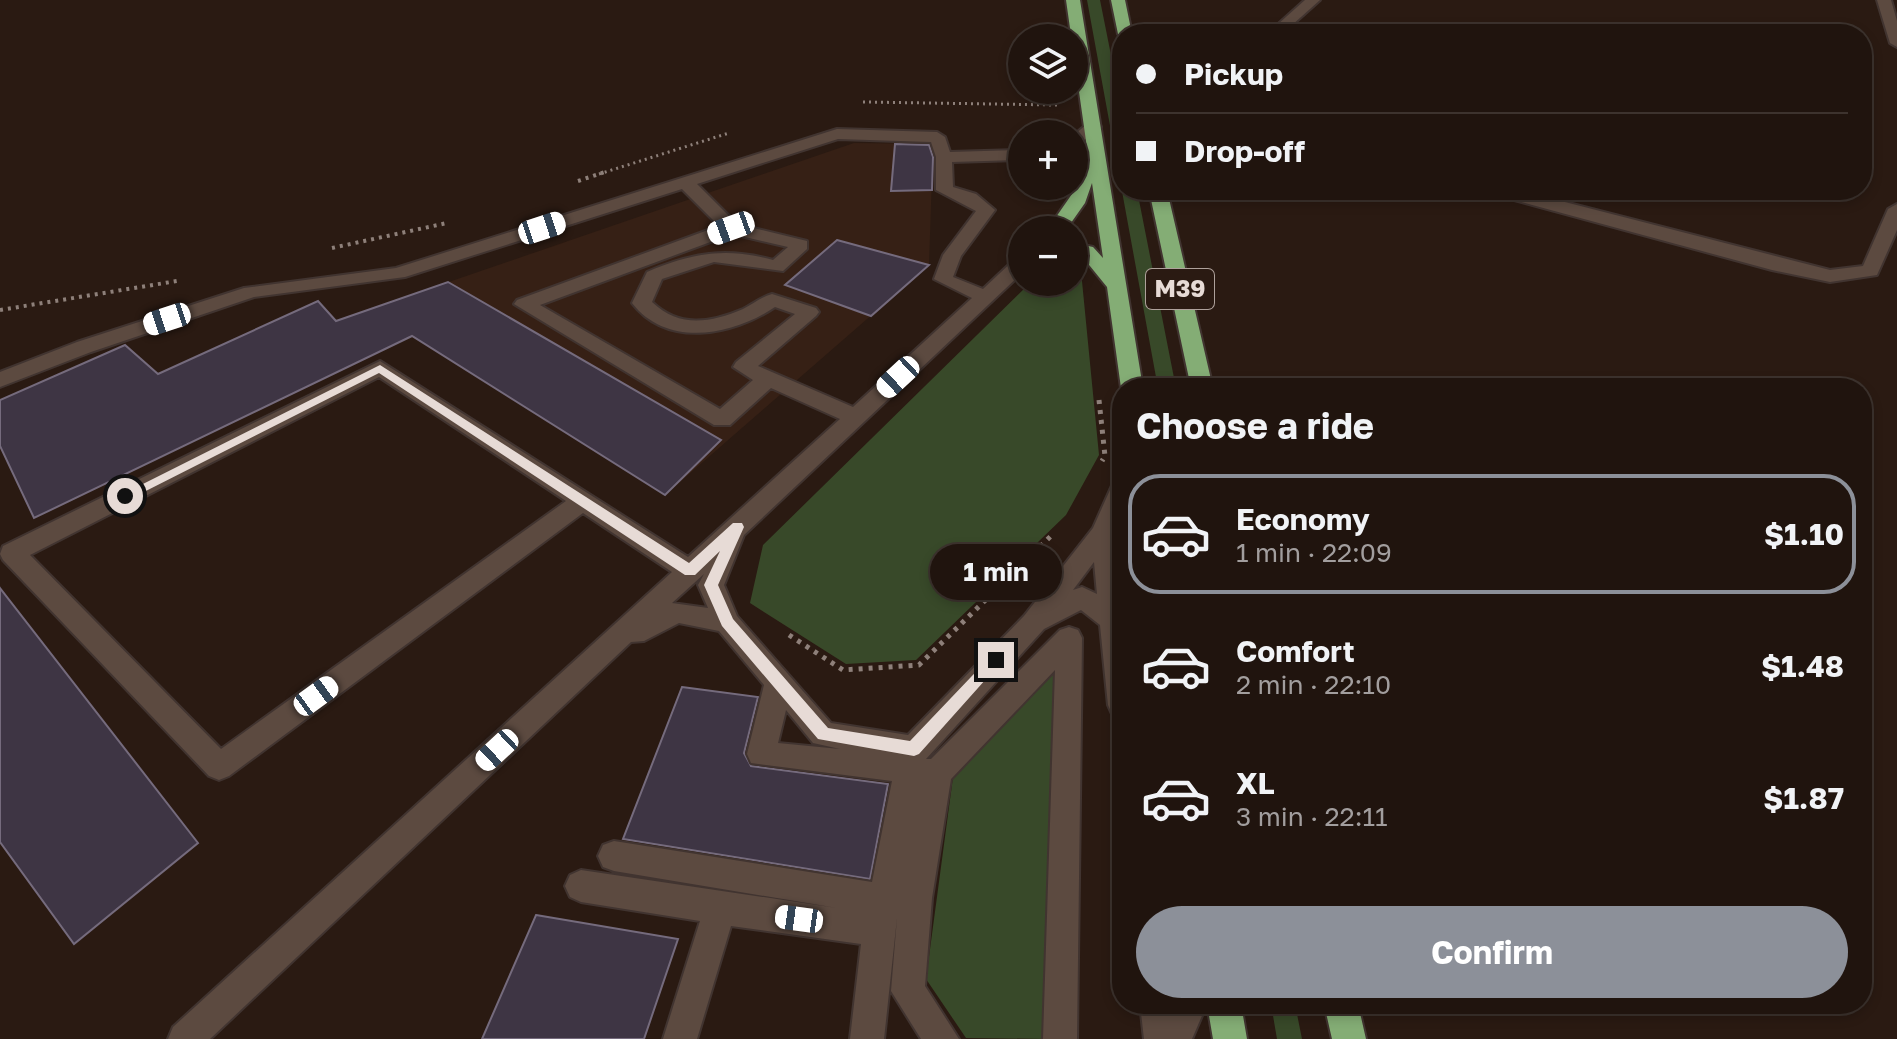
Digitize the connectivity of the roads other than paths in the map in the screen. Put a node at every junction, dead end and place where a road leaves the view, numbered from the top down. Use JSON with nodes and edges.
{"nodes":[{"id":1,"x":1073,"y":0,"type":"edge"},
{"id":2,"x":1118,"y":0,"type":"edge"},
{"id":3,"x":1313,"y":0,"type":"edge"},
{"id":4,"x":1884,"y":0,"type":"edge"},
{"id":5,"x":1123,"y":24,"type":"edge"},
{"id":6,"x":1285,"y":24,"type":"edge"},
{"id":7,"x":1897,"y":43,"type":"edge"},
{"id":8,"x":1094,"y":128,"type":"junction"},
{"id":9,"x":1088,"y":132,"type":"edge"},
{"id":10,"x":1008,"y":155,"type":"edge"},
{"id":11,"x":944,"y":157,"type":"junction"},
{"id":12,"x":685,"y":182,"type":"junction"},
{"id":13,"x":1160,"y":200,"type":"edge"},
{"id":14,"x":1535,"y":200,"type":"edge"},
{"id":15,"x":1897,"y":209,"type":"edge"},
{"id":16,"x":1070,"y":216,"type":"edge"},
{"id":17,"x":731,"y":228,"type":"junction"},
{"id":18,"x":1088,"y":252,"type":"edge"},
{"id":19,"x":1008,"y":276,"type":"edge"},
{"id":20,"x":1117,"y":287,"type":"junction"},
{"id":21,"x":985,"y":297,"type":"junction"},
{"id":22,"x":1131,"y":378,"type":"edge"},
{"id":23,"x":1200,"y":378,"type":"edge"},
{"id":24,"x":768,"y":379,"type":"junction"},
{"id":25,"x":0,"y":380,"type":"edge"},
{"id":26,"x":855,"y":417,"type":"junction"},
{"id":27,"x":583,"y":501,"type":"junction"},
{"id":28,"x":1112,"y":511,"type":"edge"},
{"id":29,"x":738,"y":527,"type":"junction"},
{"id":30,"x":1103,"y":532,"type":"junction"},
{"id":31,"x":690,"y":571,"type":"junction"},
{"id":32,"x":1112,"y":620,"type":"joint"},
{"id":33,"x":727,"y":622,"type":"junction"},
{"id":34,"x":1033,"y":624,"type":"junction"},
{"id":35,"x":608,"y":647,"type":"junction"},
{"id":36,"x":779,"y":681,"type":"junction"},
{"id":37,"x":920,"y":763,"type":"junction"},
{"id":38,"x":614,"y":856,"type":"dead end"},
{"id":39,"x":581,"y":886,"type":"dead end"},
{"id":40,"x":720,"y":908,"type":"junction"},
{"id":41,"x":893,"y":909,"type":"junction"},
{"id":42,"x":1158,"y":1014,"type":"edge"},
{"id":43,"x":1185,"y":1014,"type":"edge"},
{"id":44,"x":1226,"y":1014,"type":"edge"},
{"id":45,"x":1343,"y":1014,"type":"edge"},
{"id":46,"x":185,"y":1039,"type":"edge"},
{"id":47,"x":680,"y":1039,"type":"edge"},
{"id":48,"x":867,"y":1039,"type":"edge"},
{"id":49,"x":942,"y":1039,"type":"edge"},
{"id":50,"x":1060,"y":1039,"type":"edge"},
{"id":51,"x":1161,"y":1039,"type":"edge"},
{"id":52,"x":1174,"y":1039,"type":"edge"},
{"id":53,"x":1230,"y":1039,"type":"edge"},
{"id":54,"x":1349,"y":1039,"type":"edge"}],
"edges":[{"from":1,"to":8,"type":"highway","number":"M39"},
{"from":2,"to":5,"type":"highway"},
{"from":3,"to":6,"type":"street"},
{"from":4,"to":7,"type":"street"},
{"from":8,"to":9,"type":"street"},
{"from":8,"to":16,"type":"highway"},
{"from":8,"to":20,"type":"highway","number":"M39"},
{"from":10,"to":11,"type":"street"},
{"from":11,"to":12,"type":"street"},
{"from":11,"to":21,"type":"street"},
{"from":12,"to":17,"type":"street"},
{"from":12,"to":25,"type":"street"},
{"from":13,"to":23,"type":"highway","number":"M39"},
{"from":14,"to":15,"type":"street"},
{"from":17,"to":24,"type":"street"},
{"from":17,"to":24,"type":"street"},
{"from":18,"to":20,"type":"highway"},
{"from":19,"to":21,"type":"street"},
{"from":20,"to":22,"type":"highway","number":"M39"},
{"from":21,"to":26,"type":"street"},
{"from":24,"to":26,"type":"street"},
{"from":26,"to":29,"type":"street"},
{"from":27,"to":27,"type":"street"},
{"from":27,"to":31,"type":"street"},
{"from":28,"to":30,"type":"street"},
{"from":29,"to":31,"type":"street"},
{"from":29,"to":33,"type":"street"},
{"from":30,"to":32,"type":"street"},
{"from":30,"to":34,"type":"street"},
{"from":31,"to":35,"type":"street"},
{"from":32,"to":34,"type":"street"},
{"from":33,"to":35,"type":"street"},
{"from":33,"to":36,"type":"street"},
{"from":34,"to":37,"type":"street"},
{"from":35,"to":46,"type":"street"},
{"from":36,"to":37,"type":"street"},
{"from":36,"to":37,"type":"street"},
{"from":37,"to":41,"type":"street"},
{"from":37,"to":50,"type":"street"},
{"from":38,"to":41,"type":"street"},
{"from":39,"to":40,"type":"street"},
{"from":40,"to":41,"type":"street"},
{"from":40,"to":47,"type":"street"},
{"from":41,"to":48,"type":"street"},
{"from":41,"to":49,"type":"street"},
{"from":42,"to":51,"type":"street"},
{"from":43,"to":52,"type":"street"},
{"from":44,"to":53,"type":"highway"},
{"from":45,"to":54,"type":"highway"}]}
